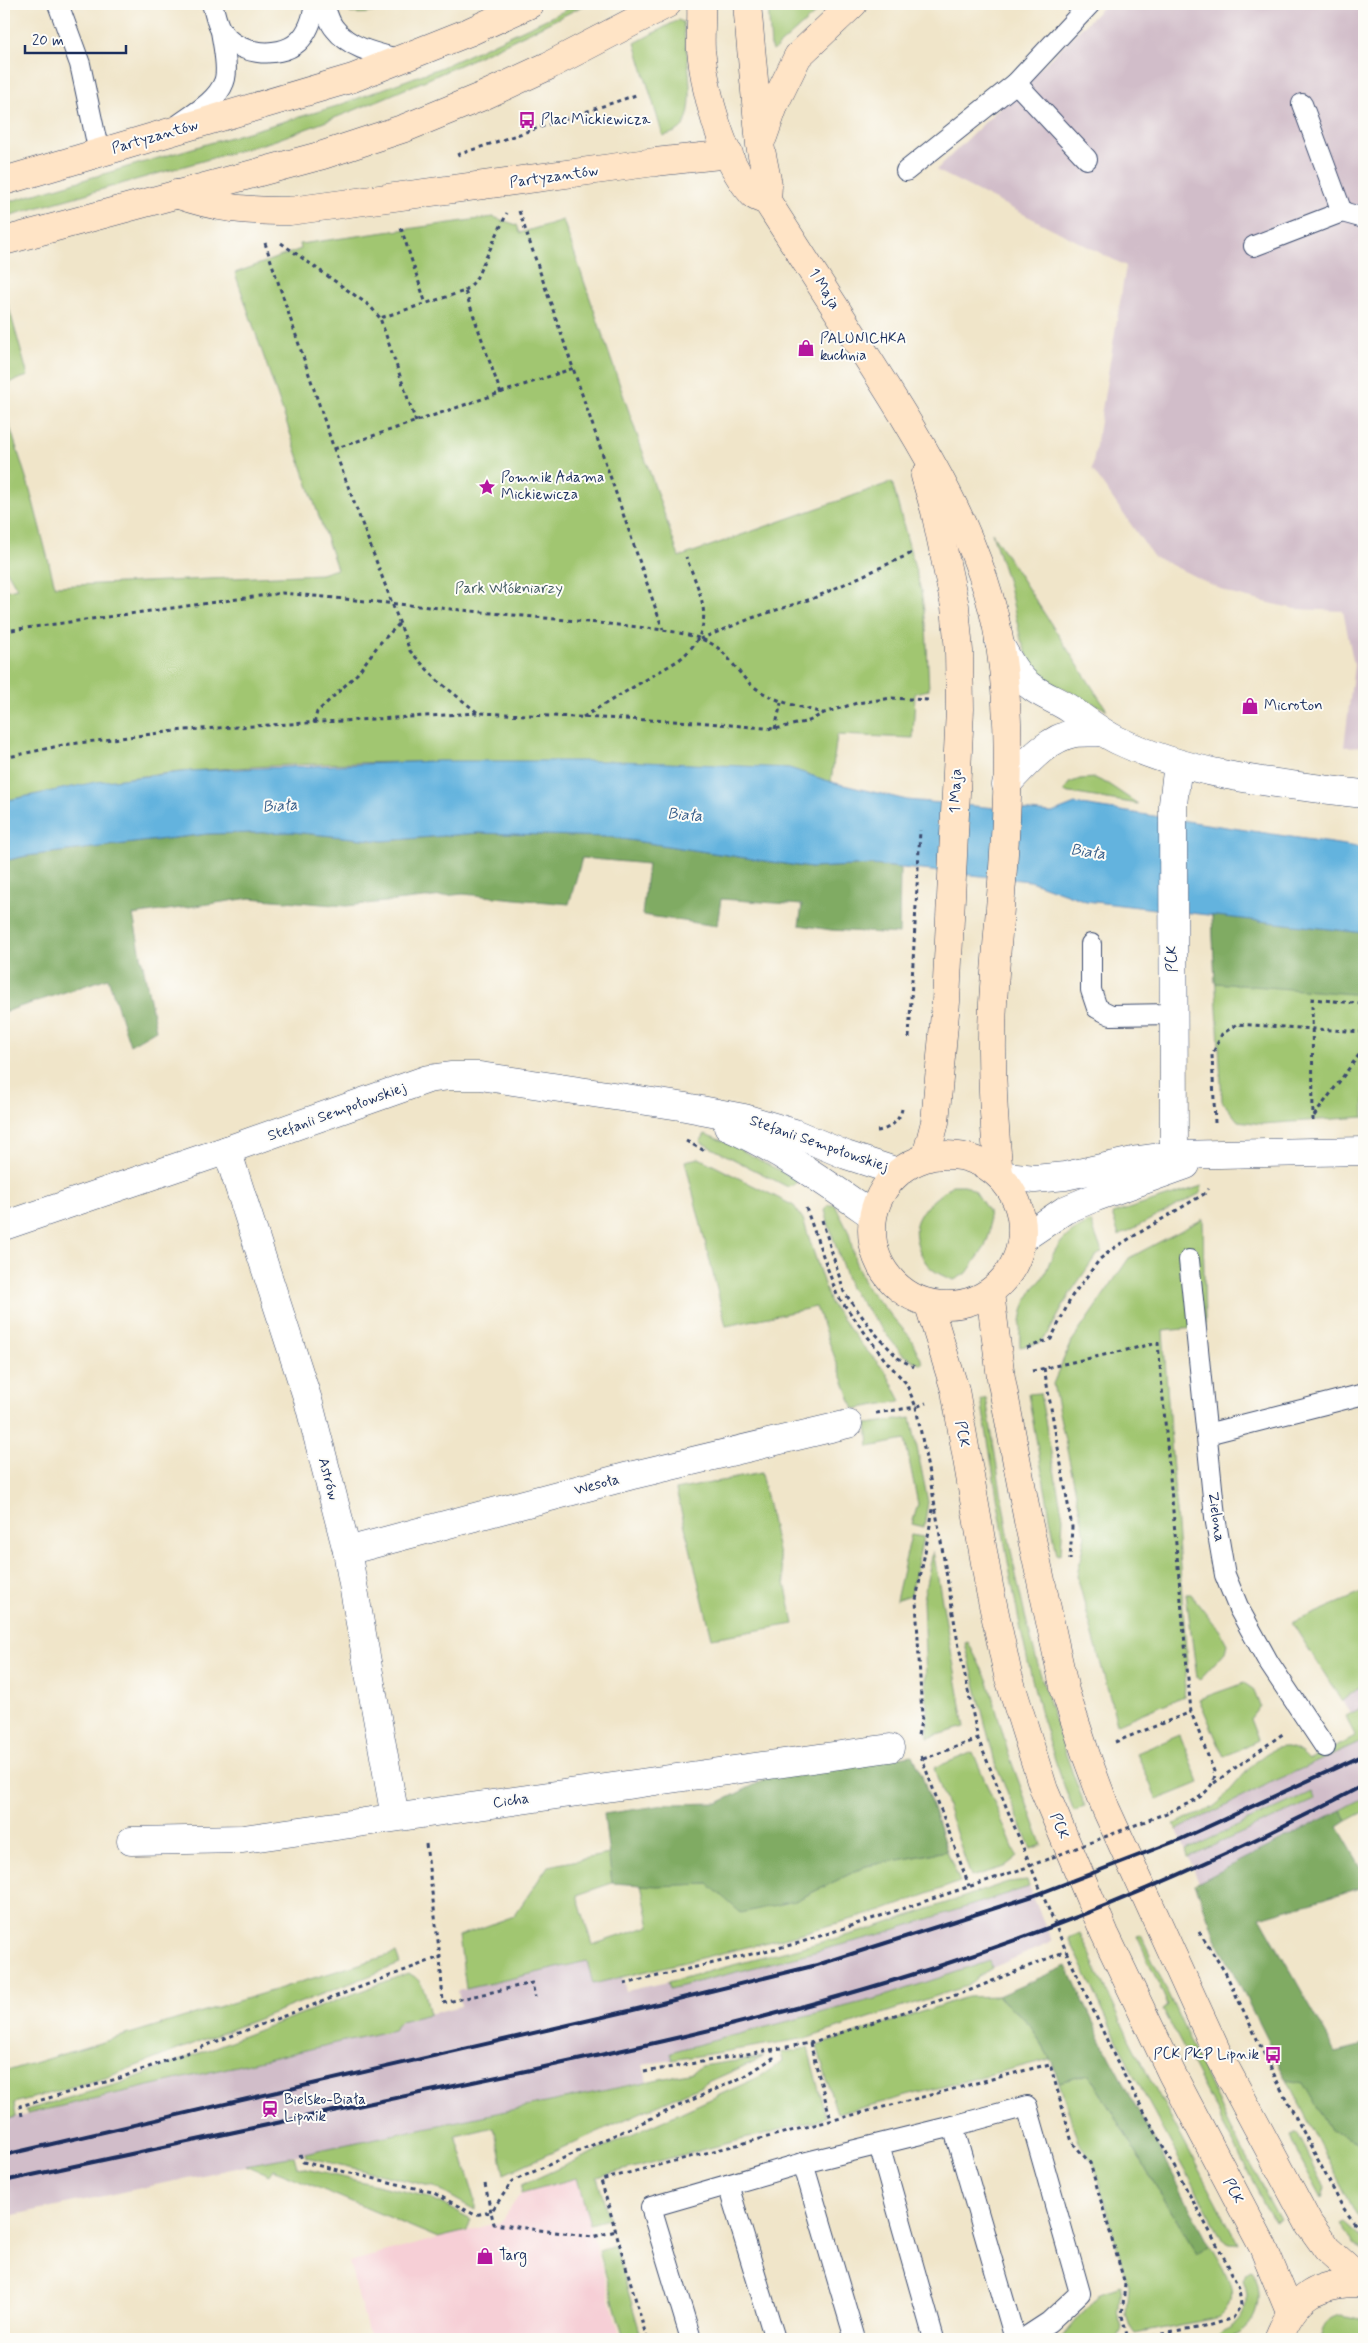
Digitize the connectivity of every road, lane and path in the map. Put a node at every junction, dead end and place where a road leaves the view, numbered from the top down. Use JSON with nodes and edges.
{"nodes":[{"id":1,"x":58,"y":4,"type":"edge"},
{"id":2,"x":212,"y":4,"type":"edge"},
{"id":3,"x":315,"y":4,"type":"edge"},
{"id":4,"x":323,"y":4,"type":"edge"},
{"id":5,"x":530,"y":4,"type":"edge"},
{"id":6,"x":667,"y":4,"type":"edge"},
{"id":7,"x":701,"y":4,"type":"edge"},
{"id":8,"x":747,"y":4,"type":"edge"},
{"id":9,"x":853,"y":4,"type":"edge"},
{"id":10,"x":1090,"y":4,"type":"edge"},
{"id":11,"x":221,"y":31,"type":"junction"},
{"id":12,"x":402,"y":60,"type":"junction"},
{"id":13,"x":1016,"y":83,"type":"junction"},
{"id":14,"x":636,"y":94,"type":"dead end"},
{"id":15,"x":1302,"y":104,"type":"dead end"},
{"id":16,"x":165,"y":134,"type":"junction"},
{"id":17,"x":760,"y":145,"type":"junction"},
{"id":18,"x":99,"y":153,"type":"junction"},
{"id":19,"x":729,"y":154,"type":"junction"},
{"id":20,"x":450,"y":157,"type":"dead end"},
{"id":21,"x":1087,"y":159,"type":"dead end"},
{"id":22,"x":906,"y":171,"type":"dead end"},
{"id":23,"x":4,"y":181,"type":"edge"},
{"id":24,"x":176,"y":194,"type":"junction"},
{"id":25,"x":767,"y":201,"type":"junction"},
{"id":26,"x":517,"y":203,"type":"dead end"},
{"id":27,"x":508,"y":212,"type":"dead end"},
{"id":28,"x":1342,"y":212,"type":"junction"},
{"id":29,"x":1364,"y":218,"type":"edge"},
{"id":30,"x":398,"y":220,"type":"dead end"},
{"id":31,"x":275,"y":239,"type":"dead end"},
{"id":32,"x":4,"y":240,"type":"edge"},
{"id":33,"x":265,"y":242,"type":"dead end"},
{"id":34,"x":1254,"y":246,"type":"dead end"},
{"id":35,"x":465,"y":291,"type":"junction"},
{"id":36,"x":426,"y":304,"type":"junction"},
{"id":37,"x":380,"y":318,"type":"junction"},
{"id":38,"x":574,"y":368,"type":"junction"},
{"id":39,"x":500,"y":394,"type":"junction"},
{"id":40,"x":416,"y":422,"type":"junction"},
{"id":41,"x":911,"y":428,"type":"junction"},
{"id":42,"x":334,"y":449,"type":"junction"},
{"id":43,"x":917,"y":552,"type":"dead end"},
{"id":44,"x":686,"y":557,"type":"dead end"},
{"id":45,"x":390,"y":604,"type":"junction"},
{"id":46,"x":399,"y":624,"type":"junction"},
{"id":47,"x":4,"y":630,"type":"edge"},
{"id":48,"x":663,"y":630,"type":"junction"},
{"id":49,"x":699,"y":639,"type":"junction"},
{"id":50,"x":999,"y":643,"type":"junction"},
{"id":51,"x":934,"y":700,"type":"dead end"},
{"id":52,"x":781,"y":703,"type":"junction"},
{"id":53,"x":824,"y":713,"type":"junction"},
{"id":54,"x":479,"y":714,"type":"junction"},
{"id":55,"x":581,"y":718,"type":"junction"},
{"id":56,"x":314,"y":722,"type":"junction"},
{"id":57,"x":775,"y":729,"type":"junction"},
{"id":58,"x":1102,"y":732,"type":"junction"},
{"id":59,"x":4,"y":758,"type":"edge"},
{"id":60,"x":1178,"y":764,"type":"junction"},
{"id":61,"x":1006,"y":785,"type":"junction"},
{"id":62,"x":1364,"y":794,"type":"edge"},
{"id":63,"x":921,"y":821,"type":"dead end"},
{"id":64,"x":1091,"y":944,"type":"dead end"},
{"id":65,"x":1364,"y":1004,"type":"edge"},
{"id":66,"x":1174,"y":1014,"type":"junction"},
{"id":67,"x":1313,"y":1028,"type":"junction"},
{"id":68,"x":1364,"y":1032,"type":"edge"},
{"id":69,"x":908,"y":1046,"type":"dead end"},
{"id":70,"x":1364,"y":1048,"type":"edge"},
{"id":71,"x":1212,"y":1055,"type":"dead end"},
{"id":72,"x":903,"y":1104,"type":"dead end"},
{"id":73,"x":680,"y":1106,"type":"junction"},
{"id":74,"x":1313,"y":1117,"type":"junction"},
{"id":75,"x":1313,"y":1129,"type":"dead end"},
{"id":76,"x":873,"y":1132,"type":"dead end"},
{"id":77,"x":681,"y":1138,"type":"dead end"},
{"id":78,"x":227,"y":1150,"type":"junction"},
{"id":79,"x":1364,"y":1152,"type":"edge"},
{"id":80,"x":713,"y":1154,"type":"dead end"},
{"id":81,"x":1215,"y":1154,"type":"junction"},
{"id":82,"x":1174,"y":1155,"type":"junction"},
{"id":83,"x":926,"y":1157,"type":"junction"},
{"id":84,"x":898,"y":1172,"type":"junction"},
{"id":85,"x":999,"y":1175,"type":"junction"},
{"id":86,"x":804,"y":1200,"type":"dead end"},
{"id":87,"x":872,"y":1215,"type":"junction"},
{"id":88,"x":4,"y":1226,"type":"edge"},
{"id":89,"x":1022,"y":1239,"type":"junction"},
{"id":90,"x":1189,"y":1260,"type":"dead end"},
{"id":91,"x":990,"y":1293,"type":"junction"},
{"id":92,"x":929,"y":1305,"type":"junction"},
{"id":93,"x":1044,"y":1368,"type":"junction"},
{"id":94,"x":1001,"y":1378,"type":"junction"},
{"id":95,"x":955,"y":1390,"type":"junction"},
{"id":96,"x":1364,"y":1394,"type":"edge"},
{"id":97,"x":916,"y":1407,"type":"junction"},
{"id":98,"x":848,"y":1424,"type":"joint"},
{"id":99,"x":1206,"y":1434,"type":"junction"},
{"id":100,"x":934,"y":1500,"type":"junction"},
{"id":101,"x":347,"y":1551,"type":"junction"},
{"id":102,"x":1070,"y":1566,"type":"dead end"},
{"id":103,"x":1191,"y":1712,"type":"junction"},
{"id":104,"x":1305,"y":1718,"type":"junction"},
{"id":105,"x":978,"y":1739,"type":"junction"},
{"id":106,"x":917,"y":1743,"type":"dead end"},
{"id":107,"x":1112,"y":1744,"type":"dead end"},
{"id":108,"x":1325,"y":1747,"type":"dead end"},
{"id":109,"x":890,"y":1748,"type":"dead end"},
{"id":110,"x":920,"y":1751,"type":"dead end"},
{"id":111,"x":923,"y":1759,"type":"junction"},
{"id":112,"x":1214,"y":1783,"type":"junction"},
{"id":113,"x":422,"y":1813,"type":"junction"},
{"id":114,"x":1143,"y":1814,"type":"dead end"},
{"id":115,"x":395,"y":1817,"type":"junction"},
{"id":116,"x":1148,"y":1823,"type":"dead end"},
{"id":117,"x":131,"y":1842,"type":"dead end"},
{"id":118,"x":969,"y":1886,"type":"junction"},
{"id":119,"x":1198,"y":1930,"type":"dead end"},
{"id":120,"x":1066,"y":1951,"type":"junction"},
{"id":121,"x":440,"y":1957,"type":"junction"},
{"id":122,"x":624,"y":1984,"type":"dead end"},
{"id":123,"x":535,"y":1997,"type":"dead end"},
{"id":124,"x":810,"y":2043,"type":"junction"},
{"id":125,"x":772,"y":2050,"type":"junction"},
{"id":126,"x":644,"y":2072,"type":"dead end"},
{"id":127,"x":22,"y":2116,"type":"dead end"},
{"id":128,"x":831,"y":2120,"type":"dead end"},
{"id":129,"x":953,"y":2126,"type":"junction"},
{"id":130,"x":879,"y":2145,"type":"junction"},
{"id":131,"x":300,"y":2154,"type":"dead end"},
{"id":132,"x":804,"y":2163,"type":"junction"},
{"id":133,"x":485,"y":2184,"type":"dead end"},
{"id":134,"x":728,"y":2185,"type":"junction"},
{"id":135,"x":491,"y":2212,"type":"junction"},
{"id":136,"x":616,"y":2231,"type":"dead end"},
{"id":137,"x":1364,"y":2232,"type":"edge"},
{"id":138,"x":1364,"y":2282,"type":"edge"},
{"id":139,"x":1290,"y":2312,"type":"junction"},
{"id":140,"x":691,"y":2339,"type":"edge"},
{"id":141,"x":775,"y":2339,"type":"edge"},
{"id":142,"x":855,"y":2339,"type":"edge"},
{"id":143,"x":934,"y":2339,"type":"edge"},
{"id":144,"x":1016,"y":2339,"type":"edge"},
{"id":145,"x":1023,"y":2339,"type":"edge"},
{"id":146,"x":1133,"y":2339,"type":"edge"},
{"id":147,"x":1277,"y":2339,"type":"edge"}],
"edges":[{"from":1,"to":18,"type":"lane"},
{"from":2,"to":11,"type":"lane"},
{"from":3,"to":11,"type":"lane"},
{"from":4,"to":12,"type":"lane"},
{"from":5,"to":12,"type":"street","name":"Partyzantów"},
{"from":6,"to":24,"type":"street"},
{"from":7,"to":19,"type":"street","name":"1 Maja"},
{"from":8,"to":17,"type":"street"},
{"from":9,"to":17,"type":"street"},
{"from":10,"to":13,"type":"lane"},
{"from":11,"to":16,"type":"lane"},
{"from":12,"to":16,"type":"street","name":"Partyzantów"},
{"from":13,"to":21,"type":"lane"},
{"from":13,"to":22,"type":"lane"},
{"from":14,"to":20,"type":"path"},
{"from":15,"to":28,"type":"lane"},
{"from":16,"to":18,"type":"street","name":"Partyzantów"},
{"from":17,"to":19,"type":"street","name":"Partyzantów"},
{"from":17,"to":25,"type":"street"},
{"from":18,"to":23,"type":"street","name":"Partyzantów"},
{"from":19,"to":24,"type":"street","name":"Partyzantów"},
{"from":19,"to":25,"type":"street","name":"1 Maja"},
{"from":24,"to":32,"type":"street"},
{"from":25,"to":41,"type":"street","name":"1 Maja"},
{"from":26,"to":38,"type":"path"},
{"from":27,"to":35,"type":"path"},
{"from":28,"to":29,"type":"lane"},
{"from":28,"to":34,"type":"lane"},
{"from":30,"to":36,"type":"path"},
{"from":31,"to":37,"type":"path"},
{"from":33,"to":42,"type":"path"},
{"from":35,"to":36,"type":"path"},
{"from":35,"to":39,"type":"path"},
{"from":36,"to":37,"type":"path"},
{"from":37,"to":40,"type":"path"},
{"from":38,"to":39,"type":"path"},
{"from":38,"to":48,"type":"path"},
{"from":39,"to":40,"type":"path"},
{"from":40,"to":42,"type":"path"},
{"from":41,"to":50,"type":"street","name":"1 Maja"},
{"from":41,"to":83,"type":"street","name":"1 Maja"},
{"from":42,"to":45,"type":"path"},
{"from":43,"to":49,"type":"path"},
{"from":44,"to":49,"type":"path"},
{"from":45,"to":46,"type":"path"},
{"from":45,"to":47,"type":"path"},
{"from":45,"to":48,"type":"path"},
{"from":46,"to":54,"type":"path"},
{"from":46,"to":56,"type":"path"},
{"from":48,"to":49,"type":"path"},
{"from":49,"to":52,"type":"path"},
{"from":49,"to":55,"type":"path"},
{"from":50,"to":58,"type":"street","name":"1 Maja"},
{"from":50,"to":61,"type":"street","name":"1 Maja"},
{"from":51,"to":53,"type":"path"},
{"from":52,"to":53,"type":"path"},
{"from":52,"to":57,"type":"path"},
{"from":53,"to":57,"type":"path"},
{"from":54,"to":55,"type":"path"},
{"from":54,"to":56,"type":"path"},
{"from":55,"to":57,"type":"path"},
{"from":56,"to":59,"type":"path"},
{"from":58,"to":60,"type":"street","name":"1 Maja"},
{"from":58,"to":61,"type":"street","name":"1 Maja"},
{"from":60,"to":62,"type":"street","name":"1 Maja"},
{"from":60,"to":66,"type":"street","name":"PCK"},
{"from":61,"to":85,"type":"street","name":"1 Maja"},
{"from":63,"to":69,"type":"path"},
{"from":64,"to":66,"type":"lane"},
{"from":65,"to":67,"type":"path"},
{"from":66,"to":82,"type":"street","name":"PCK"},
{"from":67,"to":68,"type":"path"},
{"from":67,"to":71,"type":"path"},
{"from":67,"to":74,"type":"path"},
{"from":70,"to":74,"type":"path"},
{"from":72,"to":76,"type":"path"},
{"from":73,"to":78,"type":"street","name":"Stefanii Sempołowskiej"},
{"from":73,"to":84,"type":"street","name":"Stefanii Sempołowskiej"},
{"from":73,"to":87,"type":"street","name":"Stefanii Sempołowskiej"},
{"from":74,"to":75,"type":"path"},
{"from":77,"to":80,"type":"path"},
{"from":78,"to":88,"type":"street","name":"Stefanii Sempołowskiej"},
{"from":78,"to":101,"type":"street","name":"Astrów"},
{"from":79,"to":81,"type":"street"},
{"from":81,"to":82,"type":"street"},
{"from":81,"to":89,"type":"street"},
{"from":82,"to":85,"type":"street"},
{"from":83,"to":84,"type":"street"},
{"from":83,"to":85,"type":"street"},
{"from":84,"to":87,"type":"street"},
{"from":85,"to":89,"type":"street"},
{"from":86,"to":97,"type":"path"},
{"from":87,"to":92,"type":"street"},
{"from":89,"to":91,"type":"street"},
{"from":90,"to":99,"type":"lane","name":"Zielona"},
{"from":91,"to":92,"type":"street"},
{"from":91,"to":94,"type":"street"},
{"from":92,"to":95,"type":"street","name":"PCK"},
{"from":93,"to":94,"type":"path"},
{"from":93,"to":102,"type":"path"},
{"from":93,"to":103,"type":"path"},
{"from":94,"to":138,"type":"street"},
{"from":95,"to":97,"type":"path"},
{"from":95,"to":139,"type":"street","name":"PCK"},
{"from":96,"to":99,"type":"lane"},
{"from":97,"to":98,"type":"path"},
{"from":97,"to":100,"type":"path"},
{"from":98,"to":101,"type":"street","name":"Wesoła"},
{"from":99,"to":104,"type":"lane","name":"Zielona"},
{"from":100,"to":105,"type":"path"},
{"from":100,"to":106,"type":"path"},
{"from":101,"to":115,"type":"street","name":"Astrów"},
{"from":103,"to":107,"type":"path"},
{"from":103,"to":112,"type":"path"},
{"from":104,"to":108,"type":"lane","name":"Zielona"},
{"from":104,"to":112,"type":"path"},
{"from":105,"to":111,"type":"path"},
{"from":105,"to":120,"type":"path"},
{"from":109,"to":113,"type":"street","name":"Cicha"},
{"from":110,"to":111,"type":"path"},
{"from":111,"to":118,"type":"path"},
{"from":112,"to":118,"type":"path","bridge":true},
{"from":113,"to":115,"type":"street","name":"Cicha"},
{"from":113,"to":121,"type":"path"},
{"from":114,"to":116,"type":"path"},
{"from":115,"to":117,"type":"street","name":"Cicha"},
{"from":118,"to":122,"type":"path"},
{"from":119,"to":137,"type":"path"},
{"from":120,"to":124,"type":"path"},
{"from":120,"to":146,"type":"path"},
{"from":121,"to":123,"type":"path"},
{"from":121,"to":127,"type":"path"},
{"from":124,"to":125,"type":"path"},
{"from":124,"to":128,"type":"path"},
{"from":125,"to":126,"type":"path"},
{"from":125,"to":135,"type":"path"},
{"from":129,"to":130,"type":"lane"},
{"from":129,"to":144,"type":"lane"},
{"from":129,"to":145,"type":"lane"},
{"from":130,"to":132,"type":"lane"},
{"from":130,"to":143,"type":"lane"},
{"from":131,"to":135,"type":"path"},
{"from":132,"to":134,"type":"lane"},
{"from":132,"to":142,"type":"lane"},
{"from":133,"to":135,"type":"path"},
{"from":134,"to":140,"type":"lane"},
{"from":134,"to":141,"type":"lane"},
{"from":135,"to":136,"type":"path"},
{"from":138,"to":139,"type":"street"},
{"from":139,"to":147,"type":"street"}]}
